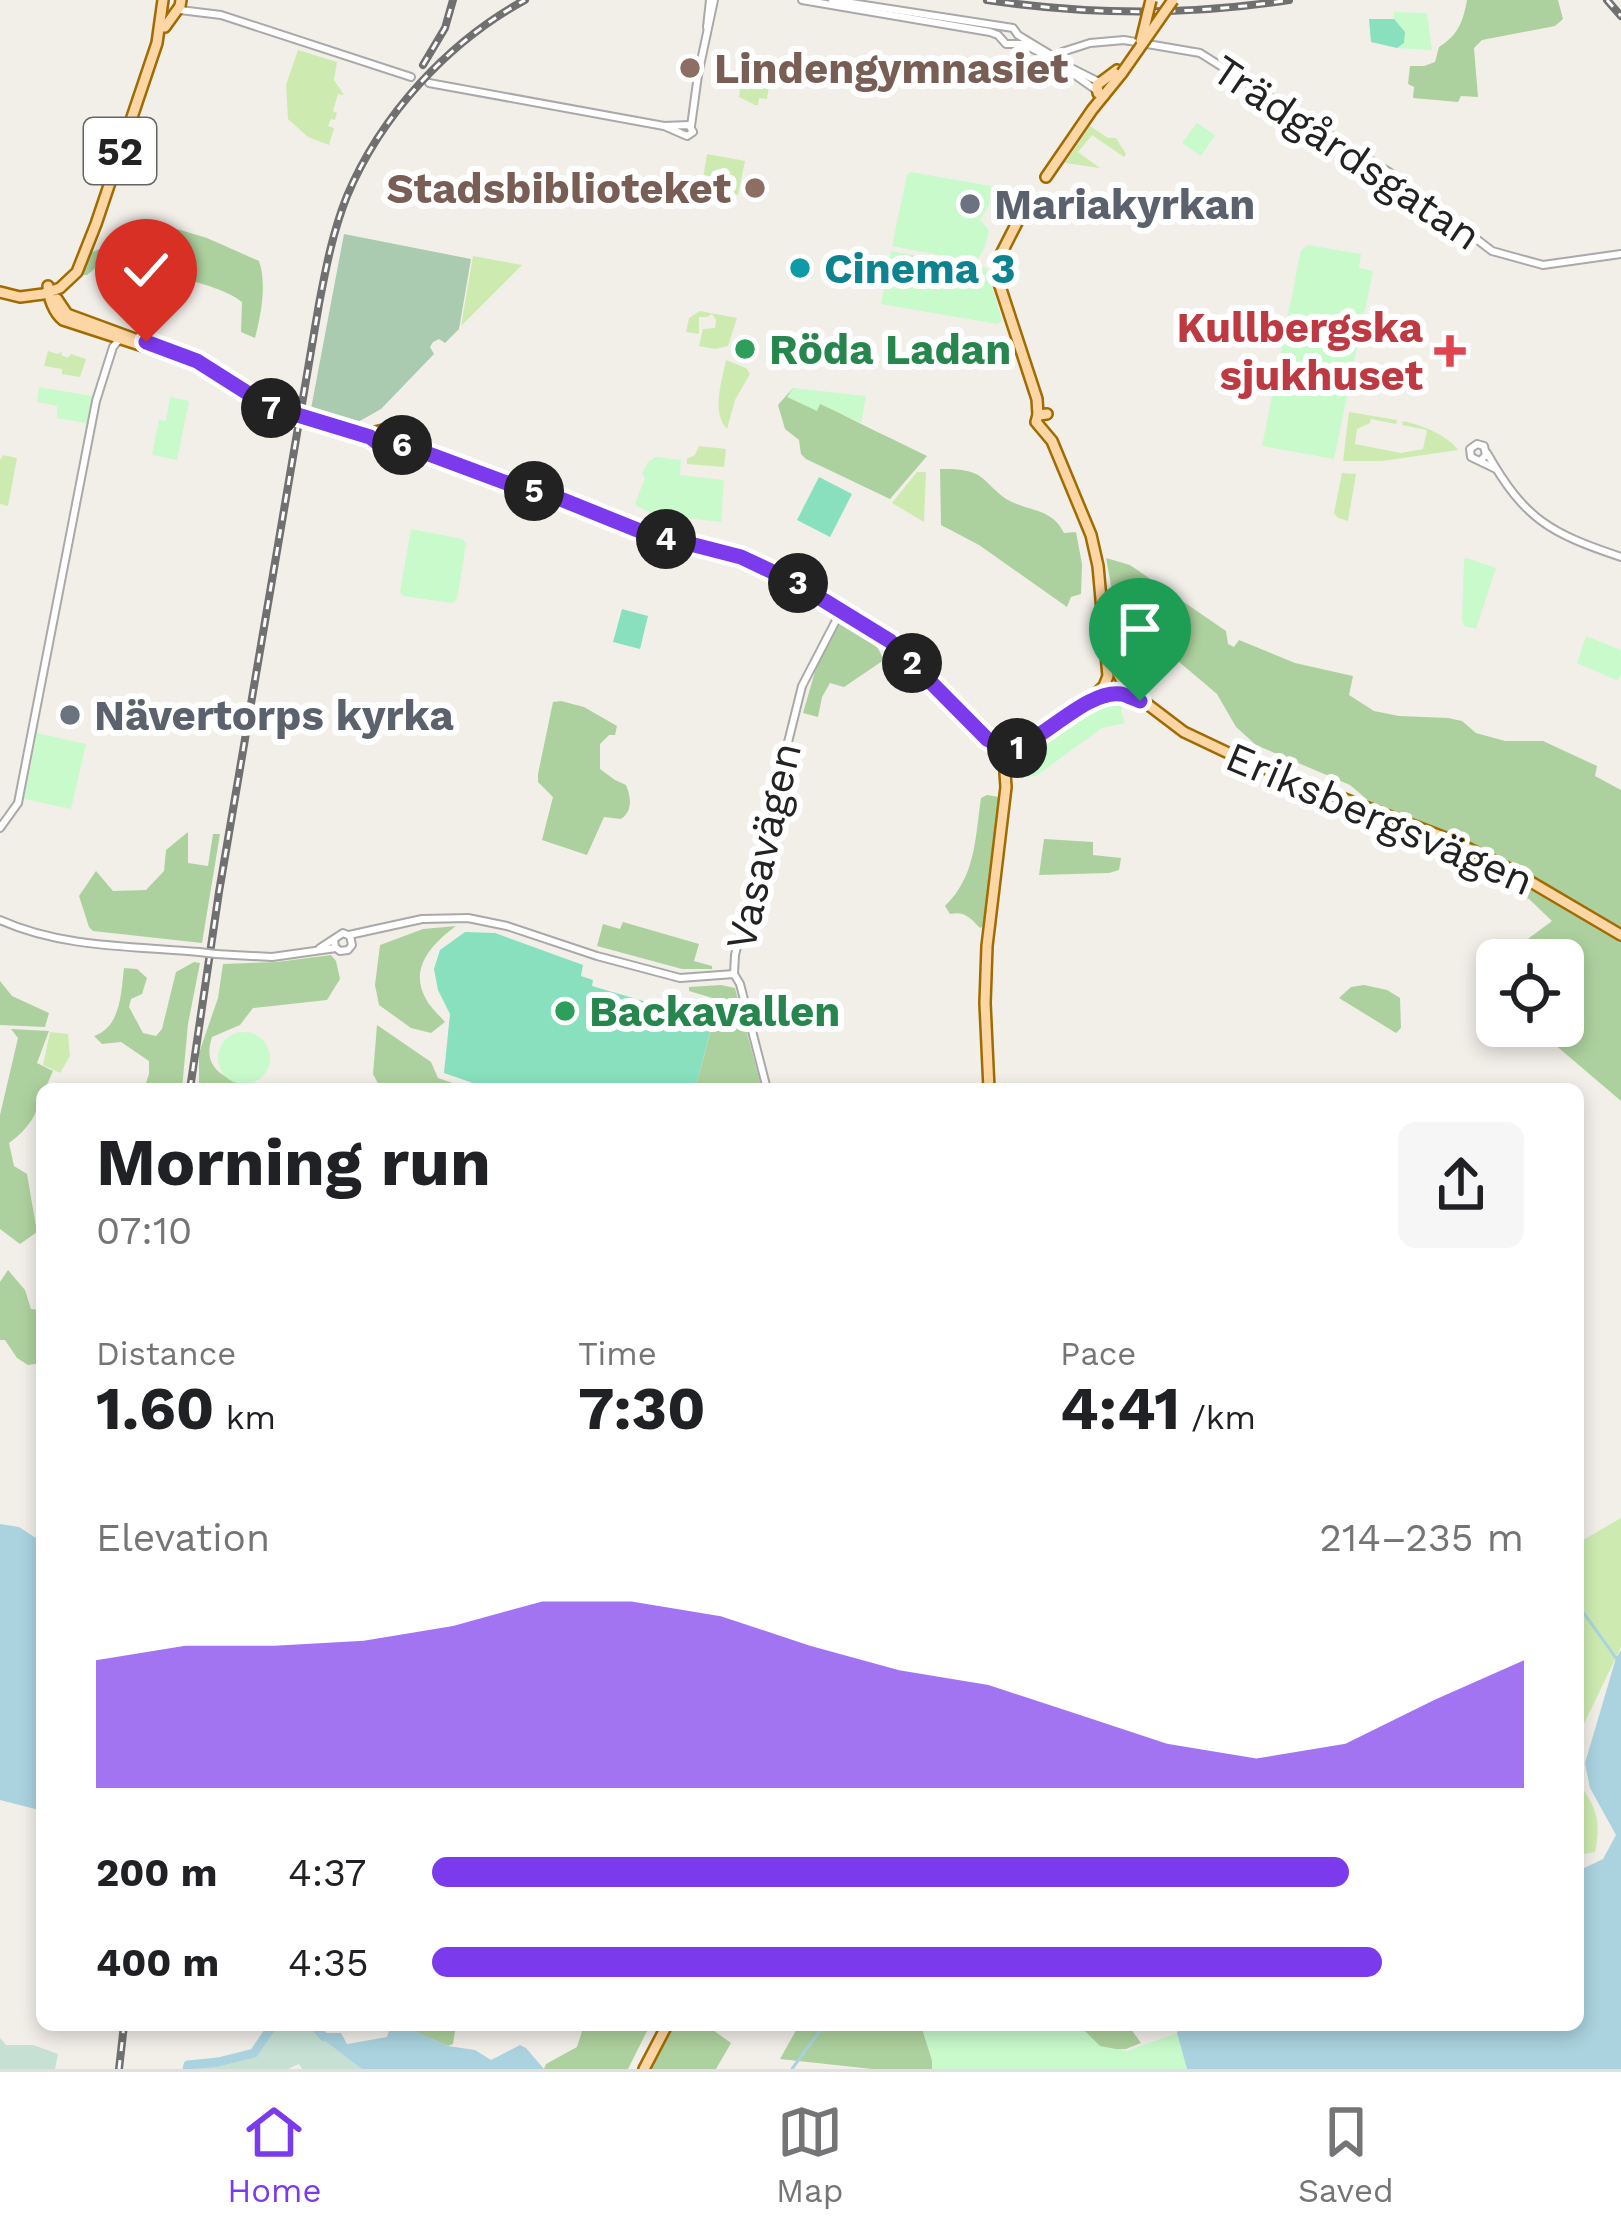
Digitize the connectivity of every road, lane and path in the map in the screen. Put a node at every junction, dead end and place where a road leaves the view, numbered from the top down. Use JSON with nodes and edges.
{"nodes":[{"id":1,"x":712,"y":0,"type":"edge"},
{"id":2,"x":802,"y":0,"type":"edge"},
{"id":3,"x":832,"y":0,"type":"edge"},
{"id":4,"x":1151,"y":0,"type":"edge"},
{"id":5,"x":1173,"y":0,"type":"edge"},
{"id":6,"x":162,"y":1,"type":"edge"},
{"id":7,"x":179,"y":5,"type":"edge"},
{"id":8,"x":856,"y":7,"type":"junction"},
{"id":9,"x":943,"y":21,"type":"junction"},
{"id":10,"x":1007,"y":28,"type":"junction"},
{"id":11,"x":1002,"y":38,"type":"junction"},
{"id":12,"x":1017,"y":39,"type":"junction"},
{"id":13,"x":157,"y":43,"type":"junction"},
{"id":14,"x":1060,"y":62,"type":"junction"},
{"id":15,"x":1120,"y":72,"type":"junction"},
{"id":16,"x":410,"y":77,"type":"dead end"},
{"id":17,"x":429,"y":82,"type":"dead end"},
{"id":18,"x":1102,"y":89,"type":"junction"},
{"id":19,"x":1046,"y":177,"type":"dead end"},
{"id":20,"x":1026,"y":205,"type":"dead end"},
{"id":21,"x":1621,"y":254,"type":"edge"},
{"id":22,"x":1000,"y":256,"type":"dead end"},
{"id":23,"x":998,"y":280,"type":"dead end"},
{"id":24,"x":50,"y":290,"type":"junction"},
{"id":25,"x":0,"y":292,"type":"edge"},
{"id":26,"x":118,"y":340,"type":"junction"},
{"id":27,"x":1487,"y":453,"type":"junction"},
{"id":28,"x":1480,"y":460,"type":"junction"},
{"id":29,"x":1499,"y":470,"type":"junction"},
{"id":30,"x":1621,"y":557,"type":"edge"},
{"id":31,"x":842,"y":609,"type":"junction"},
{"id":32,"x":1113,"y":685,"type":"junction"},
{"id":33,"x":1011,"y":758,"type":"junction"},
{"id":34,"x":0,"y":828,"type":"edge"},
{"id":35,"x":0,"y":920,"type":"edge"},
{"id":36,"x":1621,"y":934,"type":"edge"},
{"id":37,"x":351,"y":939,"type":"junction"},
{"id":38,"x":335,"y":943,"type":"junction"},
{"id":39,"x":734,"y":974,"type":"junction"},
{"id":40,"x":765,"y":1083,"type":"edge"},
{"id":41,"x":989,"y":1083,"type":"edge"},
{"id":42,"x":664,"y":2031,"type":"edge"},
{"id":43,"x":644,"y":2069,"type":"edge"}],
"edges":[{"from":1,"to":17,"type":"street"},
{"from":2,"to":8,"type":"street"},
{"from":3,"to":8,"type":"street"},
{"from":4,"to":15,"type":"main road","bridge":true},
{"from":5,"to":15,"type":"main road","bridge":true},
{"from":6,"to":7,"type":"main road","number":"52"},
{"from":6,"to":13,"type":"main road","number":"52"},
{"from":7,"to":13,"type":"main road","number":"52"},
{"from":7,"to":16,"type":"street"},
{"from":8,"to":9,"type":"street"},
{"from":9,"to":10,"type":"street"},
{"from":9,"to":11,"type":"street"},
{"from":10,"to":11,"type":"street"},
{"from":10,"to":12,"type":"street"},
{"from":11,"to":12,"type":"street"},
{"from":12,"to":14,"type":"street"},
{"from":13,"to":24,"type":"main road","number":"52"},
{"from":14,"to":18,"type":"street"},
{"from":14,"to":21,"type":"street","name":"Trädgårdsgatan"},
{"from":15,"to":18,"type":"main road"},
{"from":18,"to":19,"type":"main road"},
{"from":20,"to":22,"type":"main road"},
{"from":23,"to":32,"type":"main road","name":"Eriksbergsvägen"},
{"from":24,"to":25,"type":"main road"},
{"from":24,"to":26,"type":"main road"},
{"from":26,"to":31,"type":"main road","bridge":true},
{"from":26,"to":34,"type":"street"},
{"from":27,"to":28,"type":"street"},
{"from":27,"to":28,"type":"street"},
{"from":27,"to":29,"type":"street"},
{"from":28,"to":29,"type":"street"},
{"from":29,"to":30,"type":"street"},
{"from":31,"to":33,"type":"main road"},
{"from":31,"to":39,"type":"street","name":"Vasavägen"},
{"from":32,"to":33,"type":"main road"},
{"from":32,"to":36,"type":"main road","name":"Eriksbergsvägen"},
{"from":33,"to":41,"type":"main road"},
{"from":35,"to":38,"type":"street","bridge":true},
{"from":37,"to":38,"type":"street"},
{"from":37,"to":38,"type":"street"},
{"from":37,"to":39,"type":"street"},
{"from":39,"to":40,"type":"street","name":"Vasavägen"},
{"from":42,"to":43,"type":"main road"}]}
